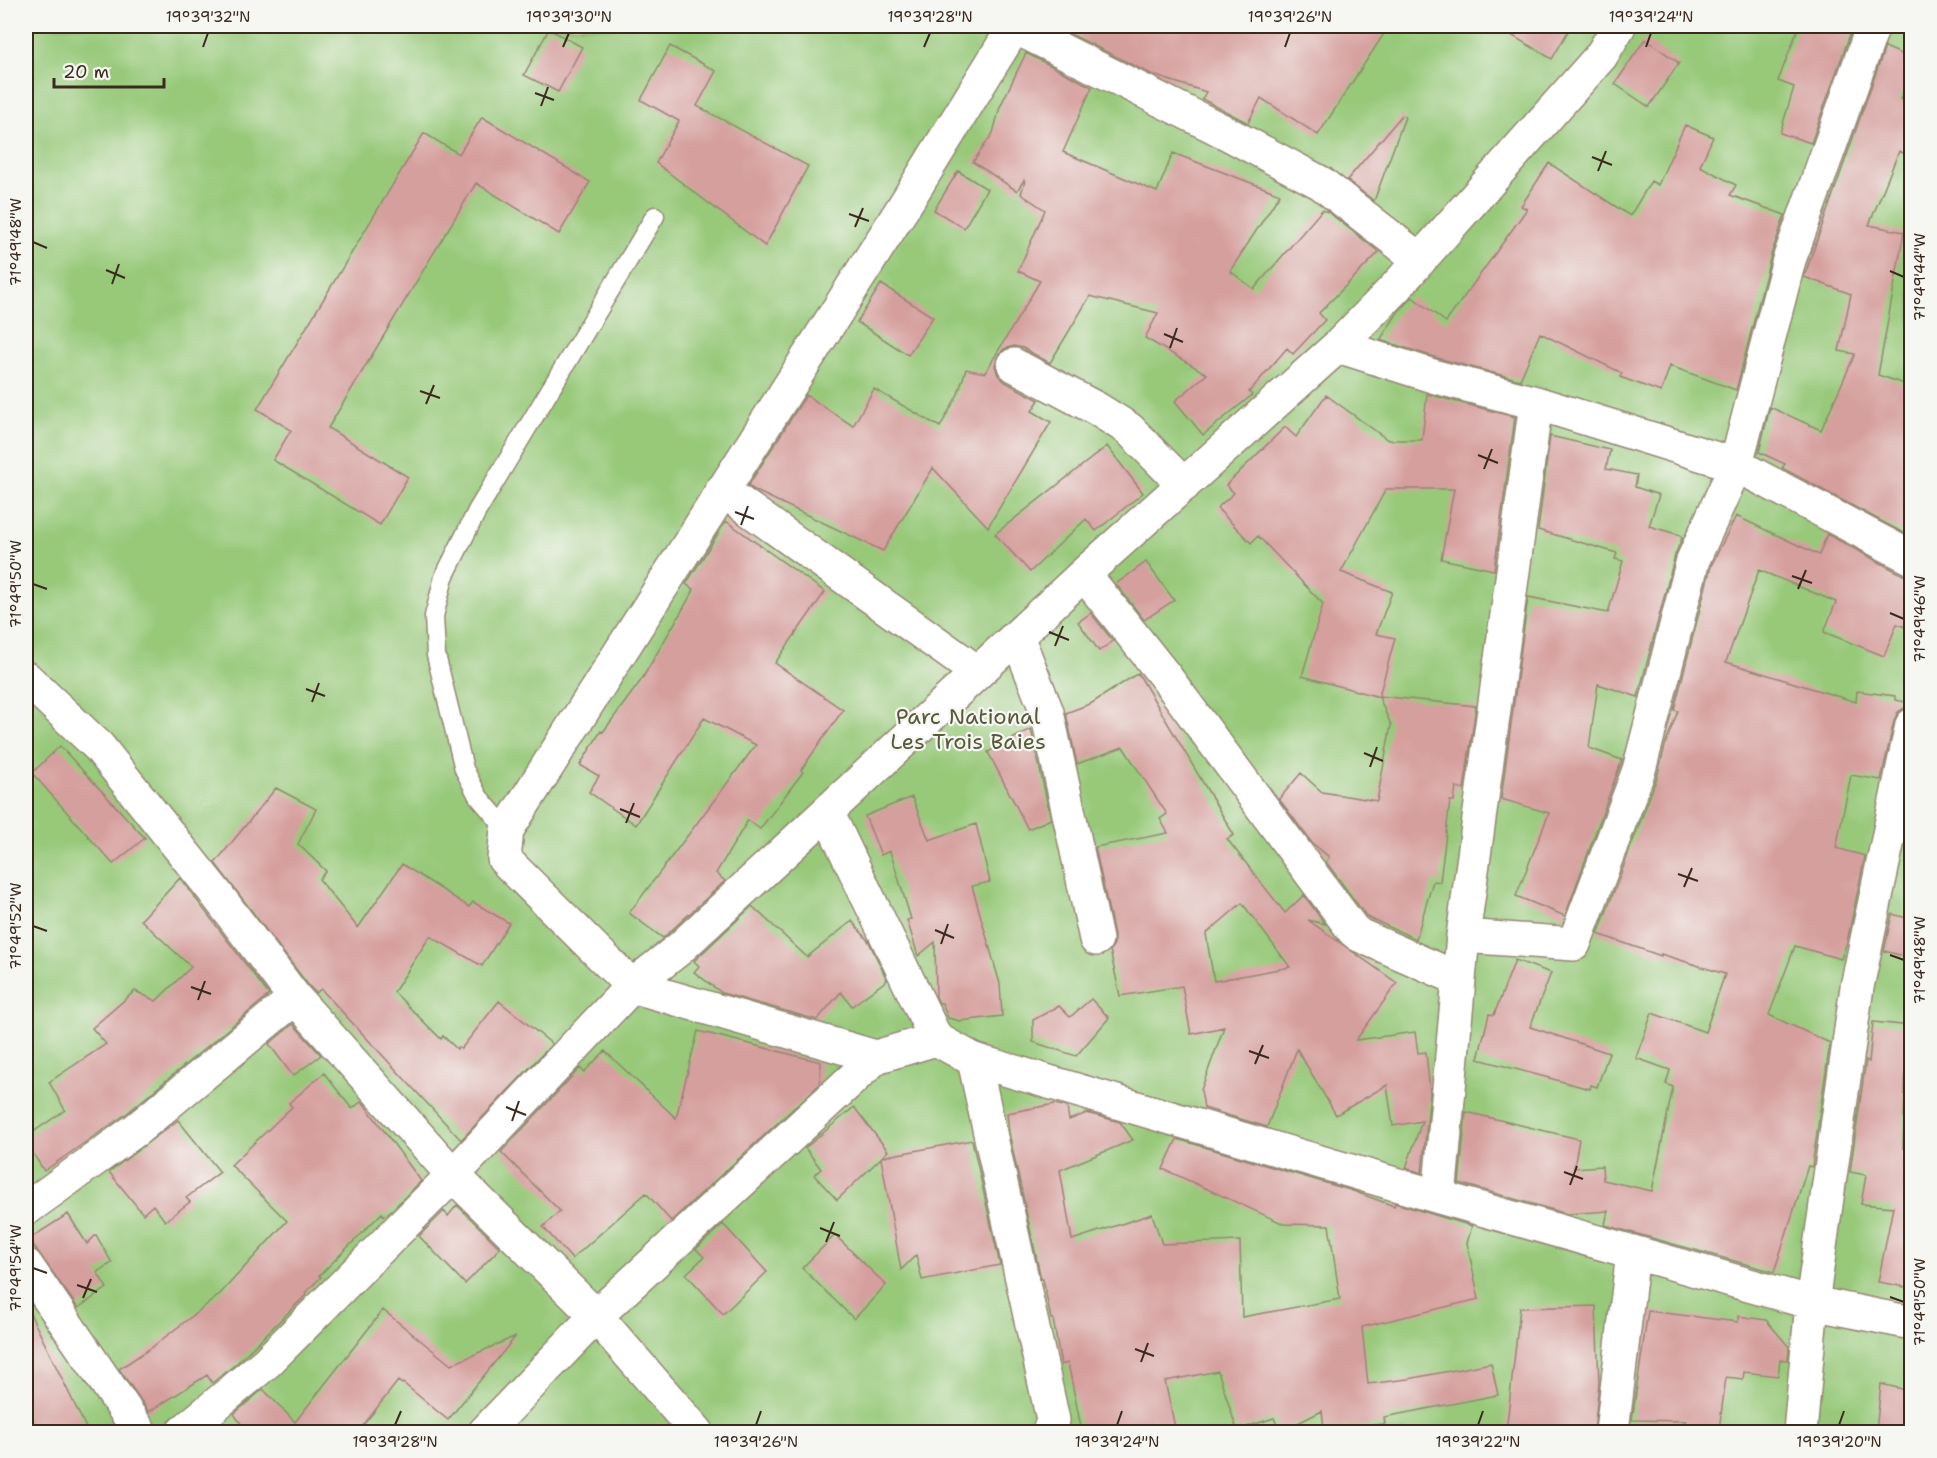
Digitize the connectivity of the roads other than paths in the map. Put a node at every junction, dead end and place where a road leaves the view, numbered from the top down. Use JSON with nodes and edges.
{"nodes":[{"id":1,"x":1014,"y":26,"type":"edge"},
{"id":2,"x":1619,"y":26,"type":"edge"},
{"id":3,"x":1873,"y":26,"type":"edge"},
{"id":4,"x":655,"y":216,"type":"dead end"},
{"id":5,"x":1420,"y":260,"type":"junction"},
{"id":6,"x":1338,"y":346,"type":"junction"},
{"id":7,"x":1014,"y":365,"type":"dead end"},
{"id":8,"x":1536,"y":403,"type":"junction"},
{"id":9,"x":1736,"y":465,"type":"junction"},
{"id":10,"x":1184,"y":485,"type":"junction"},
{"id":11,"x":722,"y":490,"type":"junction"},
{"id":12,"x":1911,"y":558,"type":"edge"},
{"id":13,"x":1084,"y":574,"type":"junction"},
{"id":14,"x":1017,"y":636,"type":"junction"},
{"id":15,"x":977,"y":672,"type":"junction"},
{"id":16,"x":26,"y":678,"type":"edge"},
{"id":17,"x":1911,"y":725,"type":"edge"},
{"id":18,"x":826,"y":812,"type":"junction"},
{"id":19,"x":507,"y":830,"type":"junction"},
{"id":20,"x":1463,"y":936,"type":"junction"},
{"id":21,"x":1096,"y":939,"type":"dead end"},
{"id":22,"x":1459,"y":979,"type":"junction"},
{"id":23,"x":632,"y":986,"type":"junction"},
{"id":24,"x":296,"y":998,"type":"junction"},
{"id":25,"x":936,"y":1039,"type":"junction"},
{"id":26,"x":876,"y":1057,"type":"junction"},
{"id":27,"x":974,"y":1060,"type":"junction"},
{"id":28,"x":453,"y":1175,"type":"junction"},
{"id":29,"x":1439,"y":1197,"type":"junction"},
{"id":30,"x":26,"y":1209,"type":"edge"},
{"id":31,"x":1633,"y":1252,"type":"junction"},
{"id":32,"x":26,"y":1265,"type":"edge"},
{"id":33,"x":1812,"y":1303,"type":"junction"},
{"id":34,"x":596,"y":1316,"type":"junction"},
{"id":35,"x":1911,"y":1323,"type":"edge"},
{"id":36,"x":140,"y":1432,"type":"edge"},
{"id":37,"x":183,"y":1432,"type":"edge"},
{"id":38,"x":485,"y":1432,"type":"edge"},
{"id":39,"x":697,"y":1432,"type":"edge"},
{"id":40,"x":1049,"y":1432,"type":"edge"},
{"id":41,"x":1612,"y":1432,"type":"edge"},
{"id":42,"x":1800,"y":1432,"type":"edge"}],
"edges":[{"from":1,"to":5,"type":"street"},
{"from":1,"to":11,"type":"street"},
{"from":2,"to":5,"type":"street"},
{"from":3,"to":9,"type":"street"},
{"from":4,"to":19,"type":"lane"},
{"from":5,"to":6,"type":"street"},
{"from":6,"to":8,"type":"street"},
{"from":6,"to":10,"type":"street"},
{"from":7,"to":10,"type":"street"},
{"from":8,"to":9,"type":"street"},
{"from":8,"to":20,"type":"street"},
{"from":9,"to":12,"type":"street"},
{"from":9,"to":20,"type":"street"},
{"from":10,"to":13,"type":"street"},
{"from":11,"to":15,"type":"street"},
{"from":11,"to":19,"type":"street"},
{"from":13,"to":14,"type":"street"},
{"from":13,"to":22,"type":"street"},
{"from":14,"to":15,"type":"street"},
{"from":14,"to":21,"type":"street"},
{"from":15,"to":18,"type":"street"},
{"from":16,"to":24,"type":"street"},
{"from":17,"to":33,"type":"street"},
{"from":18,"to":23,"type":"street"},
{"from":18,"to":25,"type":"street"},
{"from":19,"to":23,"type":"street"},
{"from":20,"to":22,"type":"street"},
{"from":22,"to":29,"type":"street"},
{"from":23,"to":26,"type":"street"},
{"from":23,"to":28,"type":"street"},
{"from":24,"to":28,"type":"street"},
{"from":24,"to":30,"type":"street"},
{"from":25,"to":26,"type":"street"},
{"from":25,"to":27,"type":"street"},
{"from":26,"to":34,"type":"street"},
{"from":27,"to":29,"type":"street"},
{"from":27,"to":40,"type":"street"},
{"from":28,"to":34,"type":"street"},
{"from":28,"to":37,"type":"street"},
{"from":29,"to":31,"type":"street"},
{"from":31,"to":33,"type":"street"},
{"from":31,"to":41,"type":"street"},
{"from":32,"to":36,"type":"street"},
{"from":33,"to":35,"type":"street"},
{"from":33,"to":42,"type":"street"},
{"from":34,"to":38,"type":"street"},
{"from":34,"to":39,"type":"street"}]}
